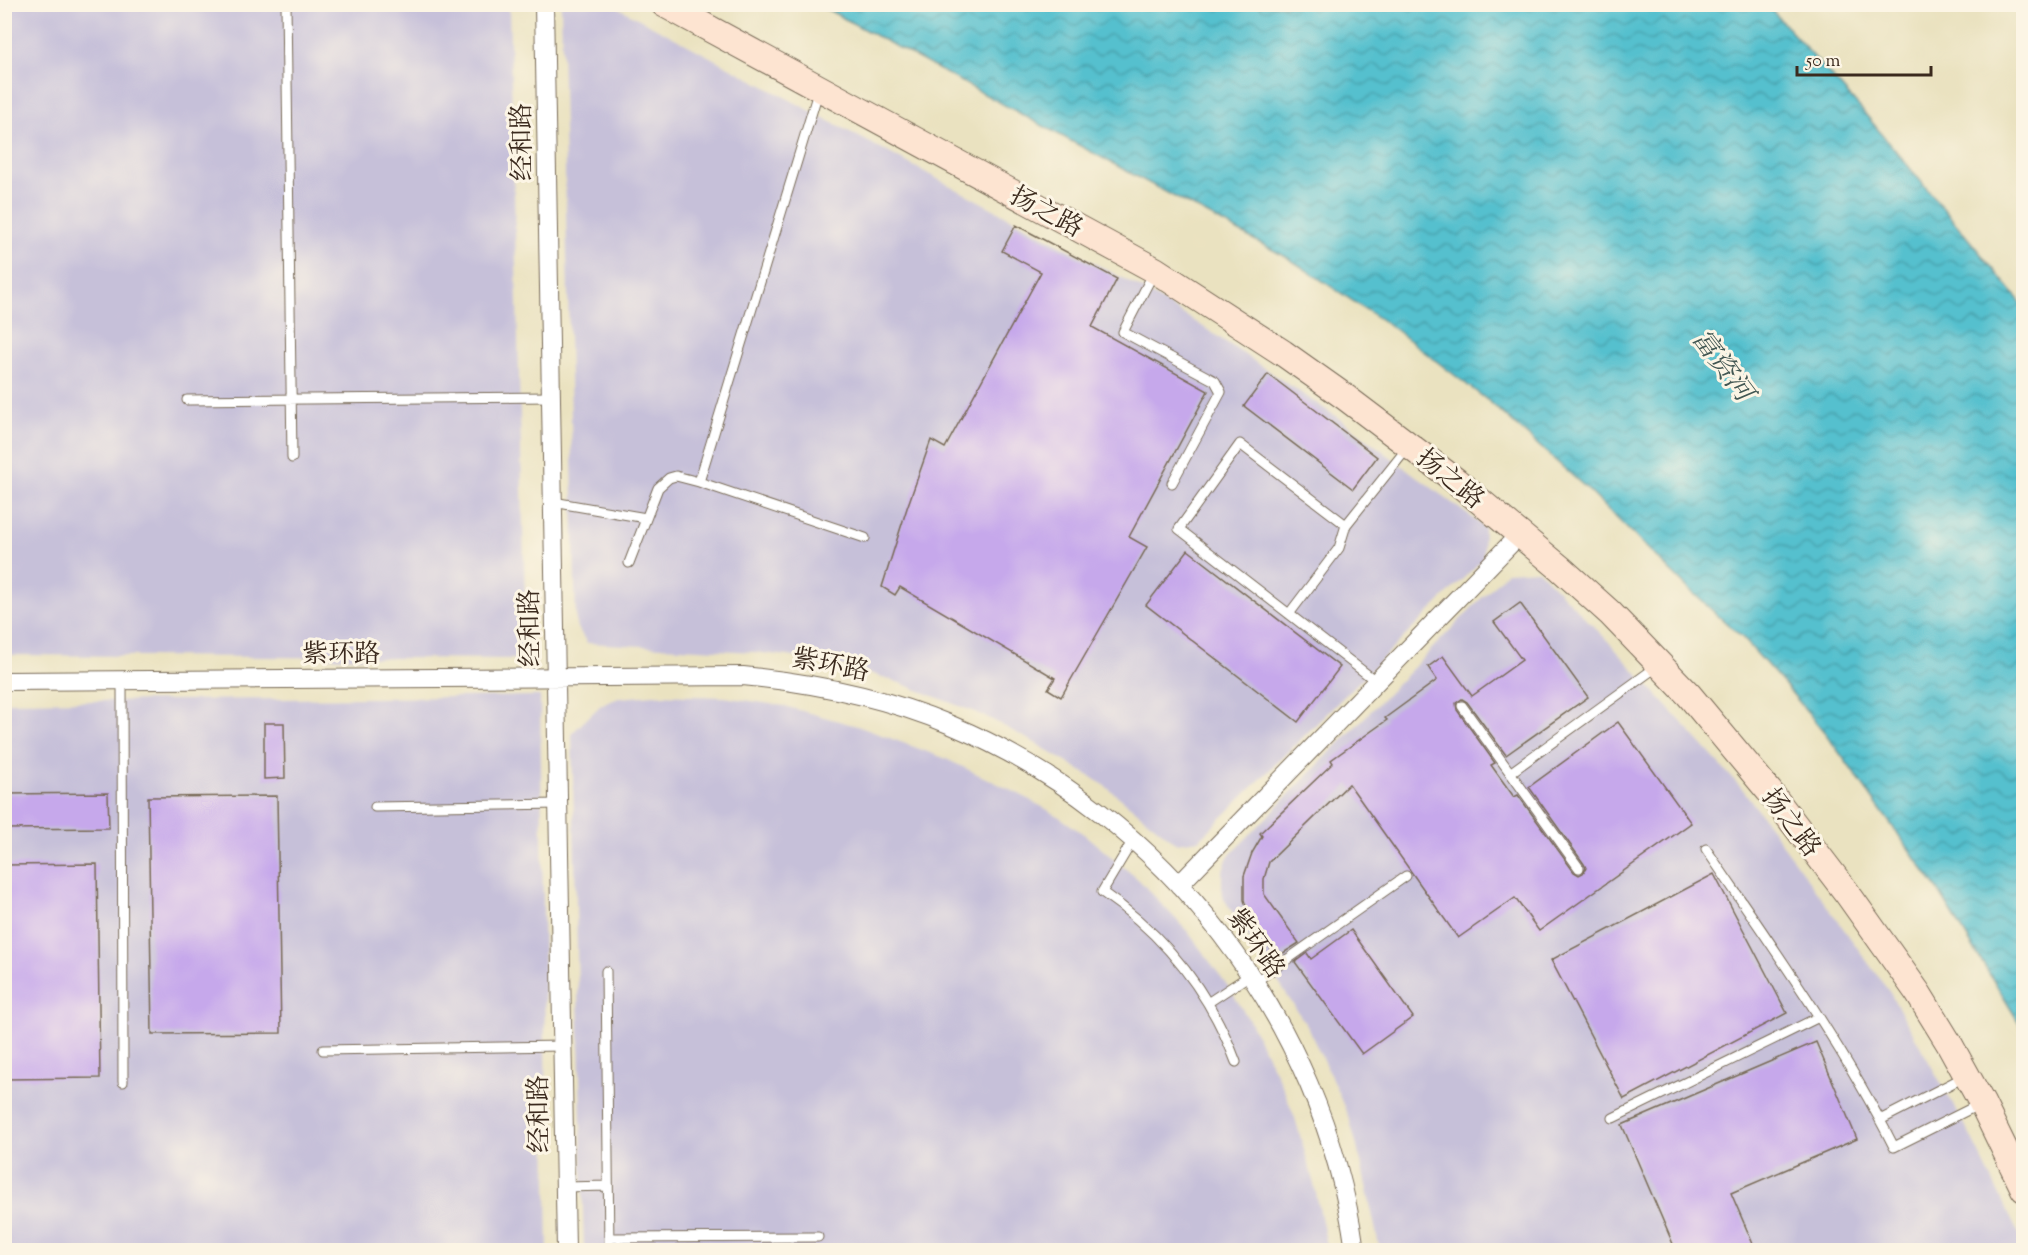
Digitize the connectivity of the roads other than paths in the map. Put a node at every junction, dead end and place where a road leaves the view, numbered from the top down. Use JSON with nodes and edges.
{"nodes":[{"id":1,"x":286,"y":4,"type":"edge"},
{"id":2,"x":544,"y":4,"type":"edge"},
{"id":3,"x":664,"y":4,"type":"edge"},
{"id":4,"x":819,"y":88,"type":"junction"},
{"id":5,"x":1155,"y":270,"type":"junction"},
{"id":6,"x":551,"y":397,"type":"junction"},
{"id":7,"x":291,"y":399,"type":"junction"},
{"id":8,"x":187,"y":400,"type":"dead end"},
{"id":9,"x":1409,"y":445,"type":"junction"},
{"id":10,"x":292,"y":458,"type":"dead end"},
{"id":11,"x":699,"y":482,"type":"junction"},
{"id":12,"x":1172,"y":483,"type":"dead end"},
{"id":13,"x":553,"y":502,"type":"junction"},
{"id":14,"x":646,"y":519,"type":"junction"},
{"id":15,"x":1346,"y":525,"type":"junction"},
{"id":16,"x":1520,"y":534,"type":"junction"},
{"id":17,"x":865,"y":537,"type":"dead end"},
{"id":18,"x":629,"y":563,"type":"dead end"},
{"id":19,"x":1289,"y":614,"type":"junction"},
{"id":20,"x":1660,"y":664,"type":"junction"},
{"id":21,"x":556,"y":677,"type":"junction"},
{"id":22,"x":122,"y":680,"type":"junction"},
{"id":23,"x":4,"y":681,"type":"edge"},
{"id":24,"x":1377,"y":682,"type":"junction"},
{"id":25,"x":1462,"y":706,"type":"dead end"},
{"id":26,"x":1510,"y":773,"type":"junction"},
{"id":27,"x":558,"y":804,"type":"junction"},
{"id":28,"x":375,"y":807,"type":"dead end"},
{"id":29,"x":1133,"y":840,"type":"junction"},
{"id":30,"x":1706,"y":849,"type":"dead end"},
{"id":31,"x":1579,"y":868,"type":"dead end"},
{"id":32,"x":1406,"y":876,"type":"dead end"},
{"id":33,"x":1179,"y":885,"type":"junction"},
{"id":34,"x":606,"y":971,"type":"dead end"},
{"id":35,"x":1253,"y":978,"type":"junction"},
{"id":36,"x":1209,"y":1002,"type":"junction"},
{"id":37,"x":1820,"y":1017,"type":"junction"},
{"id":38,"x":562,"y":1046,"type":"junction"},
{"id":39,"x":323,"y":1050,"type":"dead end"},
{"id":40,"x":1236,"y":1062,"type":"dead end"},
{"id":41,"x":1966,"y":1076,"type":"junction"},
{"id":42,"x":123,"y":1082,"type":"dead end"},
{"id":43,"x":1982,"y":1103,"type":"junction"},
{"id":44,"x":1613,"y":1118,"type":"dead end"},
{"id":45,"x":1880,"y":1120,"type":"junction"},
{"id":46,"x":608,"y":1186,"type":"junction"},
{"id":47,"x":565,"y":1187,"type":"junction"},
{"id":48,"x":2024,"y":1189,"type":"edge"},
{"id":49,"x":818,"y":1237,"type":"dead end"},
{"id":50,"x":609,"y":1238,"type":"junction"},
{"id":51,"x":566,"y":1251,"type":"edge"},
{"id":52,"x":609,"y":1251,"type":"edge"},
{"id":53,"x":1355,"y":1251,"type":"edge"}],
"edges":[{"from":1,"to":7,"type":"lane"},
{"from":2,"to":6,"type":"street","name":"经和路"},
{"from":3,"to":4,"type":"street","name":"扬之路"},
{"from":4,"to":5,"type":"street","name":"扬之路"},
{"from":4,"to":11,"type":"lane"},
{"from":5,"to":9,"type":"street","name":"扬之路"},
{"from":5,"to":12,"type":"lane"},
{"from":6,"to":7,"type":"lane"},
{"from":6,"to":13,"type":"street","name":"经和路"},
{"from":7,"to":8,"type":"lane"},
{"from":7,"to":10,"type":"lane"},
{"from":9,"to":15,"type":"lane"},
{"from":9,"to":16,"type":"street","name":"扬之路"},
{"from":11,"to":14,"type":"lane"},
{"from":11,"to":17,"type":"lane"},
{"from":13,"to":14,"type":"lane"},
{"from":13,"to":21,"type":"street","name":"经和路"},
{"from":14,"to":18,"type":"lane"},
{"from":15,"to":19,"type":"lane"},
{"from":15,"to":19,"type":"lane"},
{"from":16,"to":20,"type":"street","name":"扬之路"},
{"from":16,"to":24,"type":"street"},
{"from":19,"to":24,"type":"lane"},
{"from":20,"to":26,"type":"lane"},
{"from":20,"to":41,"type":"street","name":"扬之路"},
{"from":21,"to":22,"type":"street","name":"紫环路"},
{"from":21,"to":27,"type":"street","name":"经和路"},
{"from":21,"to":29,"type":"street","name":"紫环路"},
{"from":22,"to":23,"type":"street","name":"紫环路"},
{"from":22,"to":42,"type":"lane"},
{"from":24,"to":33,"type":"street"},
{"from":25,"to":26,"type":"lane"},
{"from":26,"to":31,"type":"lane"},
{"from":27,"to":28,"type":"lane"},
{"from":27,"to":38,"type":"street","name":"经和路"},
{"from":29,"to":33,"type":"street","name":"紫环路"},
{"from":29,"to":36,"type":"lane"},
{"from":30,"to":37,"type":"lane"},
{"from":32,"to":35,"type":"lane"},
{"from":33,"to":35,"type":"street","name":"紫环路"},
{"from":34,"to":46,"type":"lane"},
{"from":35,"to":36,"type":"lane"},
{"from":35,"to":53,"type":"street","name":"紫环路"},
{"from":36,"to":40,"type":"lane"},
{"from":37,"to":44,"type":"lane"},
{"from":37,"to":45,"type":"lane"},
{"from":38,"to":39,"type":"lane"},
{"from":38,"to":47,"type":"street","name":"经和路"},
{"from":41,"to":43,"type":"street","name":"扬之路"},
{"from":41,"to":45,"type":"lane"},
{"from":43,"to":45,"type":"lane"},
{"from":43,"to":48,"type":"street","name":"扬之路"},
{"from":46,"to":47,"type":"lane"},
{"from":46,"to":50,"type":"lane"},
{"from":47,"to":51,"type":"street","name":"经和路"},
{"from":49,"to":50,"type":"lane"},
{"from":50,"to":52,"type":"lane"}]}
